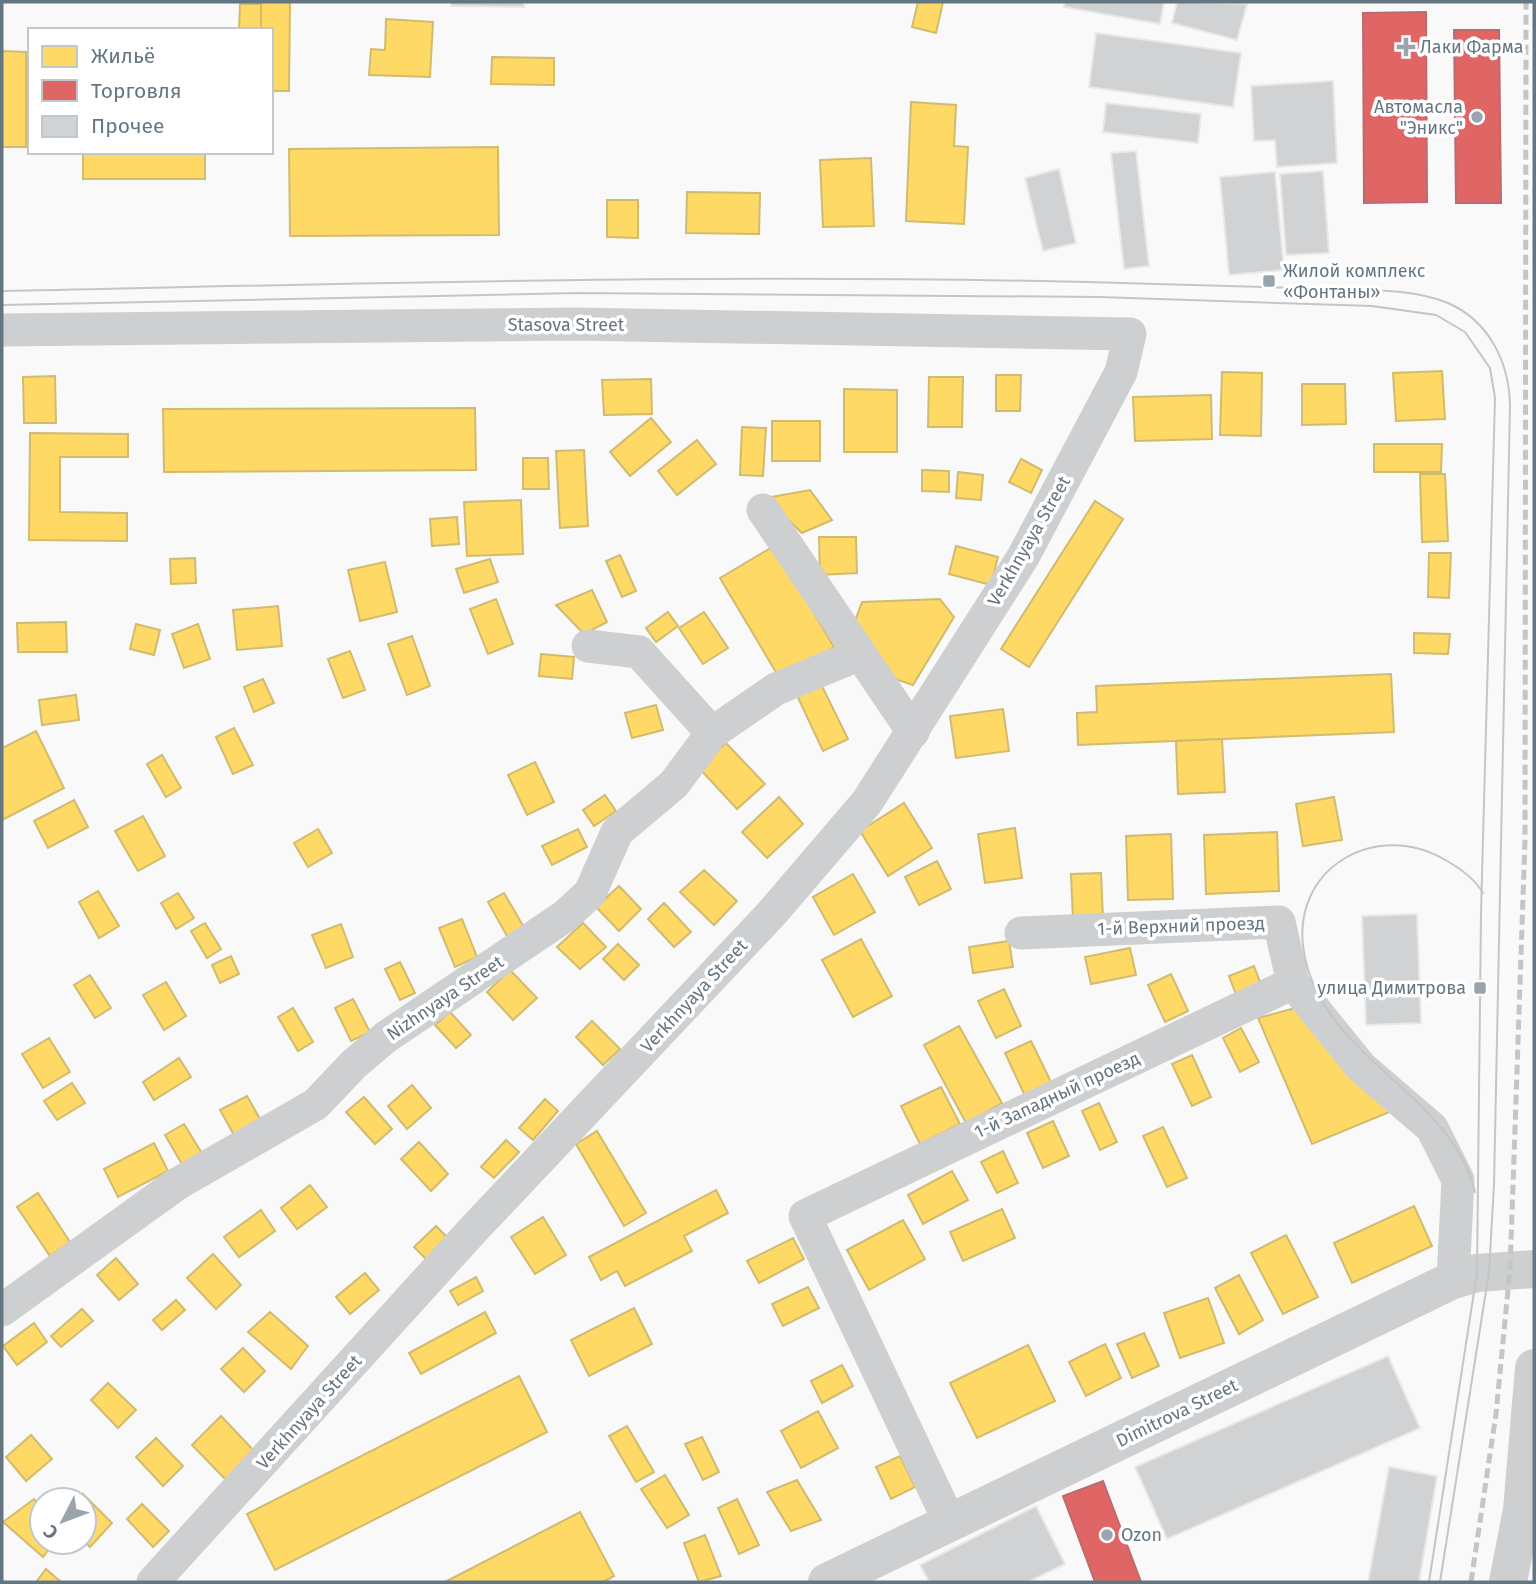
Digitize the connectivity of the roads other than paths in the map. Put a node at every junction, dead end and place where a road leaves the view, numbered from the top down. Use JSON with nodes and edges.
{"nodes":[{"id":1,"x":2,"y":330,"type":"edge"},
{"id":2,"x":1130,"y":334,"type":"joint"},
{"id":3,"x":763,"y":510,"type":"dead end"},
{"id":4,"x":588,"y":646,"type":"dead end"},
{"id":5,"x":860,"y":654,"type":"junction"},
{"id":6,"x":913,"y":732,"type":"junction"},
{"id":7,"x":712,"y":733,"type":"junction"},
{"id":8,"x":1021,"y":933,"type":"dead end"},
{"id":9,"x":1293,"y":983,"type":"junction"},
{"id":10,"x":1534,"y":1269,"type":"edge"},
{"id":11,"x":1453,"y":1280,"type":"junction"},
{"id":12,"x":2,"y":1310,"type":"edge"},
{"id":13,"x":1534,"y":1368,"type":"edge"},
{"id":14,"x":950,"y":1523,"type":"junction"},
{"id":15,"x":153,"y":1582,"type":"edge"},
{"id":16,"x":827,"y":1582,"type":"edge"},
{"id":17,"x":1508,"y":1582,"type":"edge"}],
"edges":[{"from":1,"to":2,"type":"street","name":"Stasova Street"},
{"from":2,"to":6,"type":"street","name":"Verkhnyaya Street"},
{"from":3,"to":5,"type":"street"},
{"from":4,"to":7,"type":"street"},
{"from":5,"to":6,"type":"street"},
{"from":5,"to":7,"type":"street","name":"Nizhnyaya Street"},
{"from":6,"to":15,"type":"street","name":"Verkhnyaya Street"},
{"from":7,"to":12,"type":"street","name":"Nizhnyaya Street"},
{"from":8,"to":9,"type":"street","name":"1-й Верхний проезд"},
{"from":9,"to":11,"type":"street"},
{"from":9,"to":14,"type":"street","name":"1-й Западный проезд"},
{"from":10,"to":11,"type":"street","name":"Dimitrova Street"},
{"from":11,"to":14,"type":"street","name":"Dimitrova Street"},
{"from":13,"to":17,"type":"street"},
{"from":14,"to":16,"type":"street","name":"Dimitrova Street"}]}
